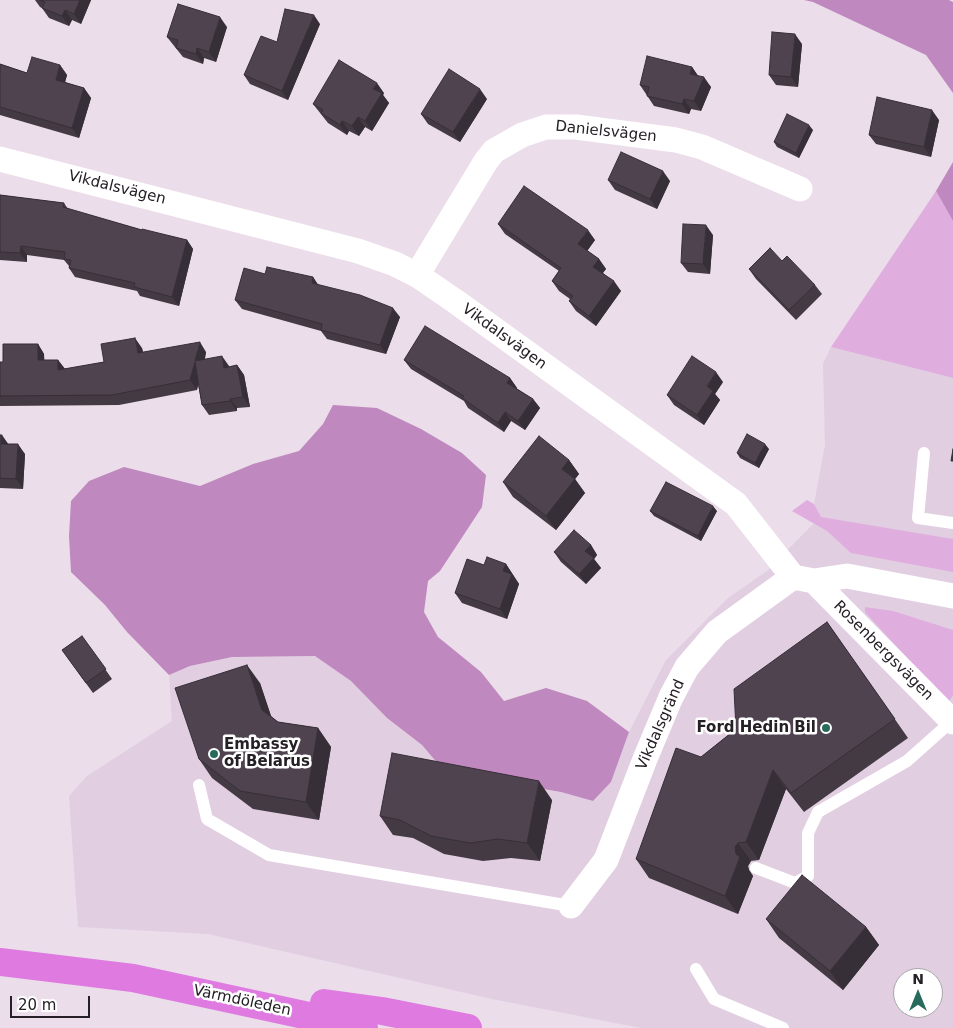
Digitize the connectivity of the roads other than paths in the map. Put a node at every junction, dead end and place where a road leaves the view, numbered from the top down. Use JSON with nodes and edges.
{"nodes":[{"id":1,"x":0,"y":159,"type":"edge"},
{"id":2,"x":800,"y":189,"type":"dead end"},
{"id":3,"x":417,"y":275,"type":"junction"},
{"id":4,"x":924,"y":453,"type":"dead end"},
{"id":5,"x":953,"y":523,"type":"edge"},
{"id":6,"x":804,"y":579,"type":"junction"},
{"id":7,"x":953,"y":596,"type":"edge"},
{"id":8,"x":953,"y":721,"type":"edge"},
{"id":9,"x":199,"y":785,"type":"edge"},
{"id":10,"x":756,"y":868,"type":"dead end"},
{"id":11,"x":572,"y":906,"type":"joint"},
{"id":12,"x":0,"y":962,"type":"edge"},
{"id":13,"x":696,"y":969,"type":"dead end"},
{"id":14,"x":134,"y":978,"type":"junction"},
{"id":15,"x":364,"y":1028,"type":"edge"},
{"id":16,"x":468,"y":1028,"type":"edge"},
{"id":17,"x":783,"y":1028,"type":"edge"}],
"edges":[{"from":1,"to":3,"type":"street","name":"Vikdalsvägen"},
{"from":2,"to":3,"type":"street","name":"Danielsvägen"},
{"from":3,"to":6,"type":"street","name":"Vikdalsvägen"},
{"from":4,"to":5,"type":"lane"},
{"from":6,"to":7,"type":"street"},
{"from":6,"to":8,"type":"street","name":"Rosenbergsvägen"},
{"from":6,"to":11,"type":"street","name":"Vikdalsgränd"},
{"from":8,"to":10,"type":"lane"},
{"from":9,"to":11,"type":"lane"},
{"from":12,"to":14,"type":"highway","name":"Värmdöleden"},
{"from":13,"to":17,"type":"lane"},
{"from":14,"to":15,"type":"highway","name":"Värmdöleden"},
{"from":14,"to":16,"type":"highway"}]}
